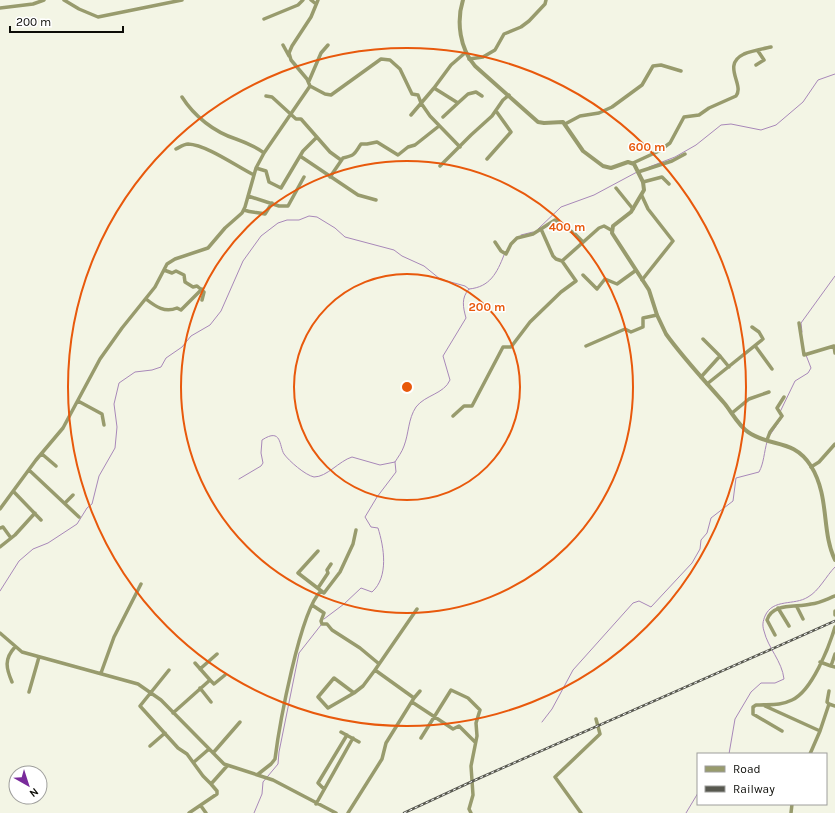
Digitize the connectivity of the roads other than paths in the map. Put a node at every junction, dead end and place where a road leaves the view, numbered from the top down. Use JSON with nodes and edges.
{"nodes":[{"id":1,"x":44,"y":0,"type":"edge"},
{"id":2,"x":64,"y":0,"type":"edge"},
{"id":3,"x":182,"y":0,"type":"edge"},
{"id":4,"x":303,"y":0,"type":"edge"},
{"id":5,"x":311,"y":0,"type":"edge"},
{"id":6,"x":463,"y":0,"type":"edge"},
{"id":7,"x":546,"y":0,"type":"edge"},
{"id":8,"x":317,"y":2,"type":"edge"},
{"id":9,"x":0,"y":8,"type":"edge"},
{"id":10,"x":264,"y":19,"type":"dead end"},
{"id":11,"x":283,"y":45,"type":"dead end"},
{"id":12,"x":328,"y":45,"type":"dead end"},
{"id":13,"x":771,"y":47,"type":"dead end"},
{"id":14,"x":758,"y":51,"type":"junction"},
{"id":15,"x":466,"y":52,"type":"junction"},
{"id":16,"x":290,"y":57,"type":"junction"},
{"id":17,"x":470,"y":59,"type":"junction"},
{"id":18,"x":756,"y":65,"type":"dead end"},
{"id":19,"x":681,"y":71,"type":"dead end"},
{"id":20,"x":309,"y":81,"type":"junction"},
{"id":21,"x":310,"y":86,"type":"junction"},
{"id":22,"x":434,"y":88,"type":"junction"},
{"id":23,"x":509,"y":95,"type":"junction"},
{"id":24,"x":266,"y":96,"type":"dead end"},
{"id":25,"x":482,"y":96,"type":"dead end"},
{"id":26,"x":182,"y":97,"type":"dead end"},
{"id":27,"x":421,"y":103,"type":"junction"},
{"id":28,"x":458,"y":103,"type":"junction"},
{"id":29,"x":496,"y":111,"type":"junction"},
{"id":30,"x":411,"y":115,"type":"dead end"},
{"id":31,"x":290,"y":116,"type":"junction"},
{"id":32,"x":443,"y":117,"type":"dead end"},
{"id":33,"x":565,"y":124,"type":"junction"},
{"id":34,"x":439,"y":126,"type":"junction"},
{"id":35,"x":316,"y":138,"type":"junction"},
{"id":36,"x":460,"y":147,"type":"junction"},
{"id":37,"x":176,"y":149,"type":"dead end"},
{"id":38,"x":264,"y":153,"type":"junction"},
{"id":39,"x":685,"y":154,"type":"dead end"},
{"id":40,"x":300,"y":156,"type":"junction"},
{"id":41,"x":487,"y":159,"type":"dead end"},
{"id":42,"x":341,"y":160,"type":"junction"},
{"id":43,"x":633,"y":163,"type":"junction"},
{"id":44,"x":440,"y":166,"type":"dead end"},
{"id":45,"x":256,"y":168,"type":"junction"},
{"id":46,"x":638,"y":172,"type":"junction"},
{"id":47,"x":254,"y":175,"type":"junction"},
{"id":48,"x":304,"y":177,"type":"dead end"},
{"id":49,"x":330,"y":177,"type":"junction"},
{"id":50,"x":643,"y":182,"type":"junction"},
{"id":51,"x":669,"y":184,"type":"dead end"},
{"id":52,"x":616,"y":188,"type":"dead end"},
{"id":53,"x":248,"y":196,"type":"junction"},
{"id":54,"x":642,"y":196,"type":"junction"},
{"id":55,"x":376,"y":200,"type":"dead end"},
{"id":56,"x":272,"y":203,"type":"junction"},
{"id":57,"x":633,"y":209,"type":"junction"},
{"id":58,"x":244,"y":210,"type":"junction"},
{"id":59,"x":541,"y":229,"type":"junction"},
{"id":60,"x":611,"y":230,"type":"junction"},
{"id":61,"x":495,"y":242,"type":"dead end"},
{"id":62,"x":584,"y":242,"type":"junction"},
{"id":63,"x":562,"y":261,"type":"junction"},
{"id":64,"x":164,"y":270,"type":"junction"},
{"id":65,"x":635,"y":271,"type":"junction"},
{"id":66,"x":583,"y":275,"type":"dead end"},
{"id":67,"x":642,"y":280,"type":"junction"},
{"id":68,"x":202,"y":289,"type":"junction"},
{"id":69,"x":146,"y":299,"type":"junction"},
{"id":70,"x":202,"y":300,"type":"dead end"},
{"id":71,"x":657,"y":315,"type":"junction"},
{"id":72,"x":799,"y":323,"type":"dead end"},
{"id":73,"x":752,"y":327,"type":"dead end"},
{"id":74,"x":703,"y":339,"type":"dead end"},
{"id":75,"x":586,"y":346,"type":"dead end"},
{"id":76,"x":756,"y":347,"type":"junction"},
{"id":77,"x":835,"y":353,"type":"edge"},
{"id":78,"x":720,"y":356,"type":"junction"},
{"id":79,"x":729,"y":367,"type":"junction"},
{"id":80,"x":772,"y":369,"type":"dead end"},
{"id":81,"x":701,"y":377,"type":"junction"},
{"id":82,"x":707,"y":384,"type":"junction"},
{"id":83,"x":768,"y":392,"type":"dead end"},
{"id":84,"x":784,"y":397,"type":"dead end"},
{"id":85,"x":78,"y":401,"type":"junction"},
{"id":86,"x":732,"y":413,"type":"junction"},
{"id":87,"x":453,"y":416,"type":"dead end"},
{"id":88,"x":104,"y":425,"type":"dead end"},
{"id":89,"x":768,"y":440,"type":"junction"},
{"id":90,"x":835,"y":444,"type":"edge"},
{"id":91,"x":42,"y":454,"type":"junction"},
{"id":92,"x":56,"y":466,"type":"dead end"},
{"id":93,"x":811,"y":466,"type":"junction"},
{"id":94,"x":29,"y":470,"type":"junction"},
{"id":95,"x":14,"y":492,"type":"junction"},
{"id":96,"x":73,"y":495,"type":"dead end"},
{"id":97,"x":65,"y":503,"type":"junction"},
{"id":98,"x":0,"y":509,"type":"edge"},
{"id":99,"x":35,"y":513,"type":"junction"},
{"id":100,"x":79,"y":517,"type":"dead end"},
{"id":101,"x":41,"y":520,"type":"dead end"},
{"id":102,"x":0,"y":528,"type":"edge"},
{"id":103,"x":356,"y":530,"type":"dead end"},
{"id":104,"x":11,"y":538,"type":"junction"},
{"id":105,"x":0,"y":547,"type":"edge"},
{"id":106,"x":318,"y":551,"type":"dead end"},
{"id":107,"x":835,"y":560,"type":"edge"},
{"id":108,"x":331,"y":564,"type":"dead end"},
{"id":109,"x":141,"y":584,"type":"dead end"},
{"id":110,"x":320,"y":590,"type":"junction"},
{"id":111,"x":835,"y":596,"type":"edge"},
{"id":112,"x":312,"y":605,"type":"junction"},
{"id":113,"x":798,"y":607,"type":"junction"},
{"id":114,"x":778,"y":608,"type":"junction"},
{"id":115,"x":417,"y":609,"type":"dead end"},
{"id":116,"x":835,"y":611,"type":"edge"},
{"id":117,"x":835,"y":615,"type":"edge"},
{"id":118,"x":803,"y":619,"type":"dead end"},
{"id":119,"x":789,"y":626,"type":"dead end"},
{"id":120,"x":835,"y":627,"type":"edge"},
{"id":121,"x":0,"y":633,"type":"edge"},
{"id":122,"x":775,"y":635,"type":"dead end"},
{"id":123,"x":15,"y":647,"type":"junction"},
{"id":124,"x":217,"y":654,"type":"dead end"},
{"id":125,"x":835,"y":654,"type":"edge"},
{"id":126,"x":39,"y":658,"type":"junction"},
{"id":127,"x":378,"y":662,"type":"junction"},
{"id":128,"x":820,"y":662,"type":"junction"},
{"id":129,"x":195,"y":663,"type":"dead end"},
{"id":130,"x":833,"y":666,"type":"edge"},
{"id":131,"x":200,"y":669,"type":"junction"},
{"id":132,"x":169,"y":670,"type":"dead end"},
{"id":133,"x":374,"y":670,"type":"junction"},
{"id":134,"x":101,"y":673,"type":"junction"},
{"id":135,"x":224,"y":675,"type":"dead end"},
{"id":136,"x":210,"y":680,"type":"junction"},
{"id":137,"x":12,"y":682,"type":"dead end"},
{"id":138,"x":200,"y":688,"type":"junction"},
{"id":139,"x":420,"y":691,"type":"dead end"},
{"id":140,"x":830,"y":691,"type":"dead end"},
{"id":141,"x":29,"y":692,"type":"dead end"},
{"id":142,"x":151,"y":692,"type":"junction"},
{"id":143,"x":354,"y":693,"type":"junction"},
{"id":144,"x":413,"y":700,"type":"junction"},
{"id":145,"x":211,"y":702,"type":"dead end"},
{"id":146,"x":829,"y":704,"type":"junction"},
{"id":147,"x":764,"y":706,"type":"junction"},
{"id":148,"x":835,"y":706,"type":"edge"},
{"id":149,"x":173,"y":713,"type":"junction"},
{"id":150,"x":434,"y":715,"type":"junction"},
{"id":151,"x":596,"y":719,"type":"dead end"},
{"id":152,"x":240,"y":722,"type":"dead end"},
{"id":153,"x":782,"y":731,"type":"dead end"},
{"id":154,"x":820,"y":731,"type":"junction"},
{"id":155,"x":341,"y":732,"type":"dead end"},
{"id":156,"x":165,"y":733,"type":"junction"},
{"id":157,"x":347,"y":735,"type":"junction"},
{"id":158,"x":353,"y":738,"type":"junction"},
{"id":159,"x":421,"y":738,"type":"dead end"},
{"id":160,"x":359,"y":742,"type":"dead end"},
{"id":161,"x":476,"y":742,"type":"junction"},
{"id":162,"x":150,"y":746,"type":"dead end"},
{"id":163,"x":209,"y":749,"type":"junction"},
{"id":164,"x":213,"y":753,"type":"junction"},
{"id":165,"x":810,"y":753,"type":"edge"},
{"id":166,"x":194,"y":762,"type":"junction"},
{"id":167,"x":227,"y":766,"type":"junction"},
{"id":168,"x":258,"y":775,"type":"junction"},
{"id":169,"x":211,"y":784,"type":"junction"},
{"id":170,"x":324,"y":789,"type":"junction"},
{"id":171,"x":316,"y":804,"type":"junction"},
{"id":172,"x":201,"y":806,"type":"junction"},
{"id":173,"x":189,"y":813,"type":"edge"},
{"id":174,"x":206,"y":813,"type":"edge"},
{"id":175,"x":336,"y":813,"type":"edge"},
{"id":176,"x":348,"y":813,"type":"edge"},
{"id":177,"x":471,"y":813,"type":"edge"},
{"id":178,"x":581,"y":813,"type":"edge"}],
"edges":[{"from":1,"to":9,"type":"street"},
{"from":2,"to":3,"type":"street"},
{"from":4,"to":10,"type":"street"},
{"from":5,"to":8,"type":"street"},
{"from":6,"to":15,"type":"street"},
{"from":7,"to":17,"type":"street"},
{"from":8,"to":16,"type":"street"},
{"from":11,"to":16,"type":"street"},
{"from":12,"to":20,"type":"street"},
{"from":13,"to":14,"type":"street"},
{"from":14,"to":18,"type":"street"},
{"from":14,"to":43,"type":"street"},
{"from":15,"to":17,"type":"street"},
{"from":15,"to":22,"type":"street"},
{"from":16,"to":20,"type":"street"},
{"from":17,"to":23,"type":"street"},
{"from":19,"to":33,"type":"street"},
{"from":20,"to":21,"type":"street"},
{"from":21,"to":27,"type":"street"},
{"from":21,"to":31,"type":"street"},
{"from":22,"to":27,"type":"street"},
{"from":22,"to":28,"type":"street"},
{"from":23,"to":29,"type":"street"},
{"from":23,"to":33,"type":"street"},
{"from":24,"to":31,"type":"street"},
{"from":25,"to":28,"type":"street"},
{"from":26,"to":38,"type":"street"},
{"from":27,"to":30,"type":"street"},
{"from":27,"to":34,"type":"street"},
{"from":28,"to":32,"type":"street"},
{"from":29,"to":36,"type":"street"},
{"from":29,"to":41,"type":"street"},
{"from":31,"to":35,"type":"street"},
{"from":31,"to":38,"type":"street"},
{"from":33,"to":43,"type":"street"},
{"from":34,"to":36,"type":"street"},
{"from":34,"to":42,"type":"street"},
{"from":35,"to":40,"type":"street"},
{"from":35,"to":42,"type":"street"},
{"from":36,"to":44,"type":"street"},
{"from":37,"to":47,"type":"street"},
{"from":38,"to":45,"type":"street"},
{"from":39,"to":46,"type":"street"},
{"from":40,"to":45,"type":"street"},
{"from":40,"to":49,"type":"street"},
{"from":42,"to":49,"type":"street"},
{"from":43,"to":46,"type":"street"},
{"from":45,"to":47,"type":"street"},
{"from":46,"to":50,"type":"street"},
{"from":47,"to":53,"type":"street"},
{"from":48,"to":56,"type":"street"},
{"from":49,"to":55,"type":"street"},
{"from":50,"to":51,"type":"street"},
{"from":50,"to":54,"type":"street"},
{"from":52,"to":57,"type":"street"},
{"from":53,"to":56,"type":"street"},
{"from":53,"to":58,"type":"street"},
{"from":54,"to":57,"type":"street"},
{"from":54,"to":67,"type":"street"},
{"from":56,"to":58,"type":"street"},
{"from":57,"to":60,"type":"street"},
{"from":58,"to":64,"type":"street"},
{"from":59,"to":61,"type":"street"},
{"from":59,"to":62,"type":"street"},
{"from":59,"to":63,"type":"street"},
{"from":60,"to":62,"type":"street"},
{"from":60,"to":65,"type":"street"},
{"from":62,"to":63,"type":"street"},
{"from":63,"to":87,"type":"street"},
{"from":64,"to":68,"type":"street"},
{"from":64,"to":69,"type":"street"},
{"from":65,"to":66,"type":"street"},
{"from":65,"to":67,"type":"street"},
{"from":67,"to":71,"type":"street"},
{"from":68,"to":69,"type":"street"},
{"from":68,"to":70,"type":"street"},
{"from":69,"to":85,"type":"street"},
{"from":71,"to":75,"type":"street"},
{"from":71,"to":81,"type":"street"},
{"from":72,"to":77,"type":"street"},
{"from":73,"to":76,"type":"street"},
{"from":74,"to":78,"type":"street"},
{"from":76,"to":79,"type":"street"},
{"from":76,"to":80,"type":"street"},
{"from":78,"to":79,"type":"street"},
{"from":78,"to":81,"type":"street"},
{"from":79,"to":82,"type":"street"},
{"from":81,"to":82,"type":"street"},
{"from":82,"to":86,"type":"street"},
{"from":83,"to":86,"type":"street"},
{"from":84,"to":89,"type":"street"},
{"from":85,"to":88,"type":"street"},
{"from":85,"to":91,"type":"street"},
{"from":86,"to":89,"type":"street"},
{"from":89,"to":93,"type":"street"},
{"from":90,"to":93,"type":"street"},
{"from":91,"to":92,"type":"street"},
{"from":91,"to":94,"type":"street"},
{"from":93,"to":107,"type":"street"},
{"from":94,"to":95,"type":"street"},
{"from":94,"to":97,"type":"street"},
{"from":95,"to":98,"type":"street"},
{"from":95,"to":99,"type":"street"},
{"from":96,"to":97,"type":"street"},
{"from":97,"to":100,"type":"street"},
{"from":99,"to":101,"type":"street"},
{"from":99,"to":104,"type":"street"},
{"from":102,"to":104,"type":"street"},
{"from":103,"to":110,"type":"street"},
{"from":104,"to":105,"type":"street"},
{"from":106,"to":110,"type":"street"},
{"from":108,"to":110,"type":"street"},
{"from":109,"to":134,"type":"street"},
{"from":110,"to":112,"type":"street"},
{"from":111,"to":113,"type":"street"},
{"from":112,"to":127,"type":"street"},
{"from":112,"to":168,"type":"street"},
{"from":113,"to":114,"type":"street"},
{"from":113,"to":118,"type":"street"},
{"from":114,"to":119,"type":"street"},
{"from":114,"to":122,"type":"street"},
{"from":115,"to":127,"type":"street"},
{"from":116,"to":117,"type":"street"},
{"from":120,"to":128,"type":"street"},
{"from":121,"to":123,"type":"street"},
{"from":123,"to":126,"type":"street"},
{"from":123,"to":137,"type":"street"},
{"from":124,"to":131,"type":"street"},
{"from":125,"to":130,"type":"street"},
{"from":126,"to":134,"type":"street"},
{"from":126,"to":141,"type":"street"},
{"from":127,"to":133,"type":"street"},
{"from":128,"to":130,"type":"street"},
{"from":128,"to":147,"type":"street"},
{"from":129,"to":131,"type":"street"},
{"from":131,"to":136,"type":"street"},
{"from":132,"to":142,"type":"street"},
{"from":133,"to":143,"type":"street"},
{"from":133,"to":144,"type":"street"},
{"from":134,"to":142,"type":"street"},
{"from":135,"to":136,"type":"street"},
{"from":136,"to":138,"type":"street"},
{"from":138,"to":145,"type":"street"},
{"from":138,"to":149,"type":"street"},
{"from":139,"to":144,"type":"street"},
{"from":140,"to":146,"type":"street"},
{"from":142,"to":149,"type":"street"},
{"from":142,"to":156,"type":"street"},
{"from":143,"to":143,"type":"street"},
{"from":144,"to":150,"type":"street"},
{"from":144,"to":176,"type":"street"},
{"from":146,"to":148,"type":"street"},
{"from":146,"to":154,"type":"street"},
{"from":147,"to":153,"type":"street"},
{"from":147,"to":154,"type":"street"},
{"from":149,"to":163,"type":"street"},
{"from":150,"to":159,"type":"street"},
{"from":150,"to":161,"type":"street"},
{"from":150,"to":161,"type":"street"},
{"from":151,"to":178,"type":"street"},
{"from":152,"to":164,"type":"street"},
{"from":154,"to":165,"type":"street"},
{"from":155,"to":157,"type":"street"},
{"from":156,"to":162,"type":"street"},
{"from":156,"to":166,"type":"street"},
{"from":157,"to":158,"type":"street"},
{"from":157,"to":170,"type":"street"},
{"from":158,"to":160,"type":"street"},
{"from":158,"to":170,"type":"street"},
{"from":161,"to":177,"type":"street"},
{"from":163,"to":164,"type":"street"},
{"from":163,"to":166,"type":"street"},
{"from":164,"to":167,"type":"street"},
{"from":166,"to":169,"type":"street"},
{"from":167,"to":168,"type":"street"},
{"from":167,"to":169,"type":"street"},
{"from":168,"to":171,"type":"street"},
{"from":169,"to":172,"type":"street"},
{"from":170,"to":171,"type":"street"},
{"from":171,"to":175,"type":"street"},
{"from":172,"to":173,"type":"street"},
{"from":172,"to":174,"type":"street"}]}
